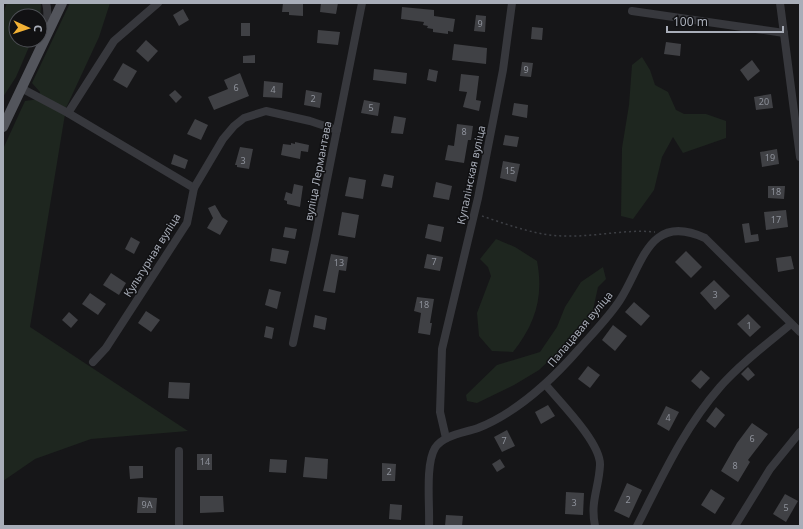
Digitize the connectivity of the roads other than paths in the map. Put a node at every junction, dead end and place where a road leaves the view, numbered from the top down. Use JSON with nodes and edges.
{"nodes":[{"id":1,"x":46,"y":3,"type":"edge"},
{"id":2,"x":61,"y":3,"type":"edge"},
{"id":3,"x":158,"y":3,"type":"edge"},
{"id":4,"x":362,"y":3,"type":"edge"},
{"id":5,"x":512,"y":3,"type":"edge"},
{"id":6,"x":780,"y":3,"type":"edge"},
{"id":7,"x":632,"y":11,"type":"dead end"},
{"id":8,"x":784,"y":33,"type":"junction"},
{"id":9,"x":36,"y":58,"type":"junction"},
{"id":10,"x":21,"y":88,"type":"junction"},
{"id":11,"x":68,"y":113,"type":"junction"},
{"id":12,"x":3,"y":127,"type":"edge"},
{"id":13,"x":338,"y":130,"type":"junction"},
{"id":14,"x":800,"y":157,"type":"edge"},
{"id":15,"x":194,"y":188,"type":"junction"},
{"id":16,"x":791,"y":324,"type":"junction"},
{"id":17,"x":800,"y":332,"type":"edge"},
{"id":18,"x":293,"y":343,"type":"dead end"},
{"id":19,"x":93,"y":362,"type":"dead end"},
{"id":20,"x":545,"y":384,"type":"junction"},
{"id":21,"x":800,"y":432,"type":"edge"},
{"id":22,"x":446,"y":438,"type":"junction"},
{"id":23,"x":179,"y":451,"type":"dead end"},
{"id":24,"x":179,"y":526,"type":"edge"},
{"id":25,"x":429,"y":526,"type":"edge"},
{"id":26,"x":595,"y":526,"type":"edge"},
{"id":27,"x":637,"y":526,"type":"edge"},
{"id":28,"x":735,"y":526,"type":"edge"}],
"edges":[{"from":1,"to":9,"type":"street"},
{"from":2,"to":9,"type":"main road"},
{"from":3,"to":11,"type":"street"},
{"from":4,"to":13,"type":"street","name":"вуліца Лермантава"},
{"from":5,"to":22,"type":"street","name":"Купалінская вуліца"},
{"from":6,"to":8,"type":"street"},
{"from":7,"to":8,"type":"street"},
{"from":8,"to":14,"type":"street"},
{"from":9,"to":10,"type":"main road"},
{"from":10,"to":11,"type":"street"},
{"from":10,"to":12,"type":"main road"},
{"from":11,"to":15,"type":"street"},
{"from":13,"to":15,"type":"street","name":"Культурная вуліца"},
{"from":13,"to":18,"type":"street","name":"вуліца Лермантава"},
{"from":15,"to":19,"type":"street","name":"Культурная вуліца"},
{"from":16,"to":17,"type":"street"},
{"from":16,"to":20,"type":"street","name":"Палацавая вуліца"},
{"from":16,"to":27,"type":"street"},
{"from":20,"to":22,"type":"street","name":"Палацавая вуліца"},
{"from":20,"to":26,"type":"street"},
{"from":21,"to":28,"type":"street"},
{"from":22,"to":25,"type":"street"},
{"from":23,"to":24,"type":"street"}]}
